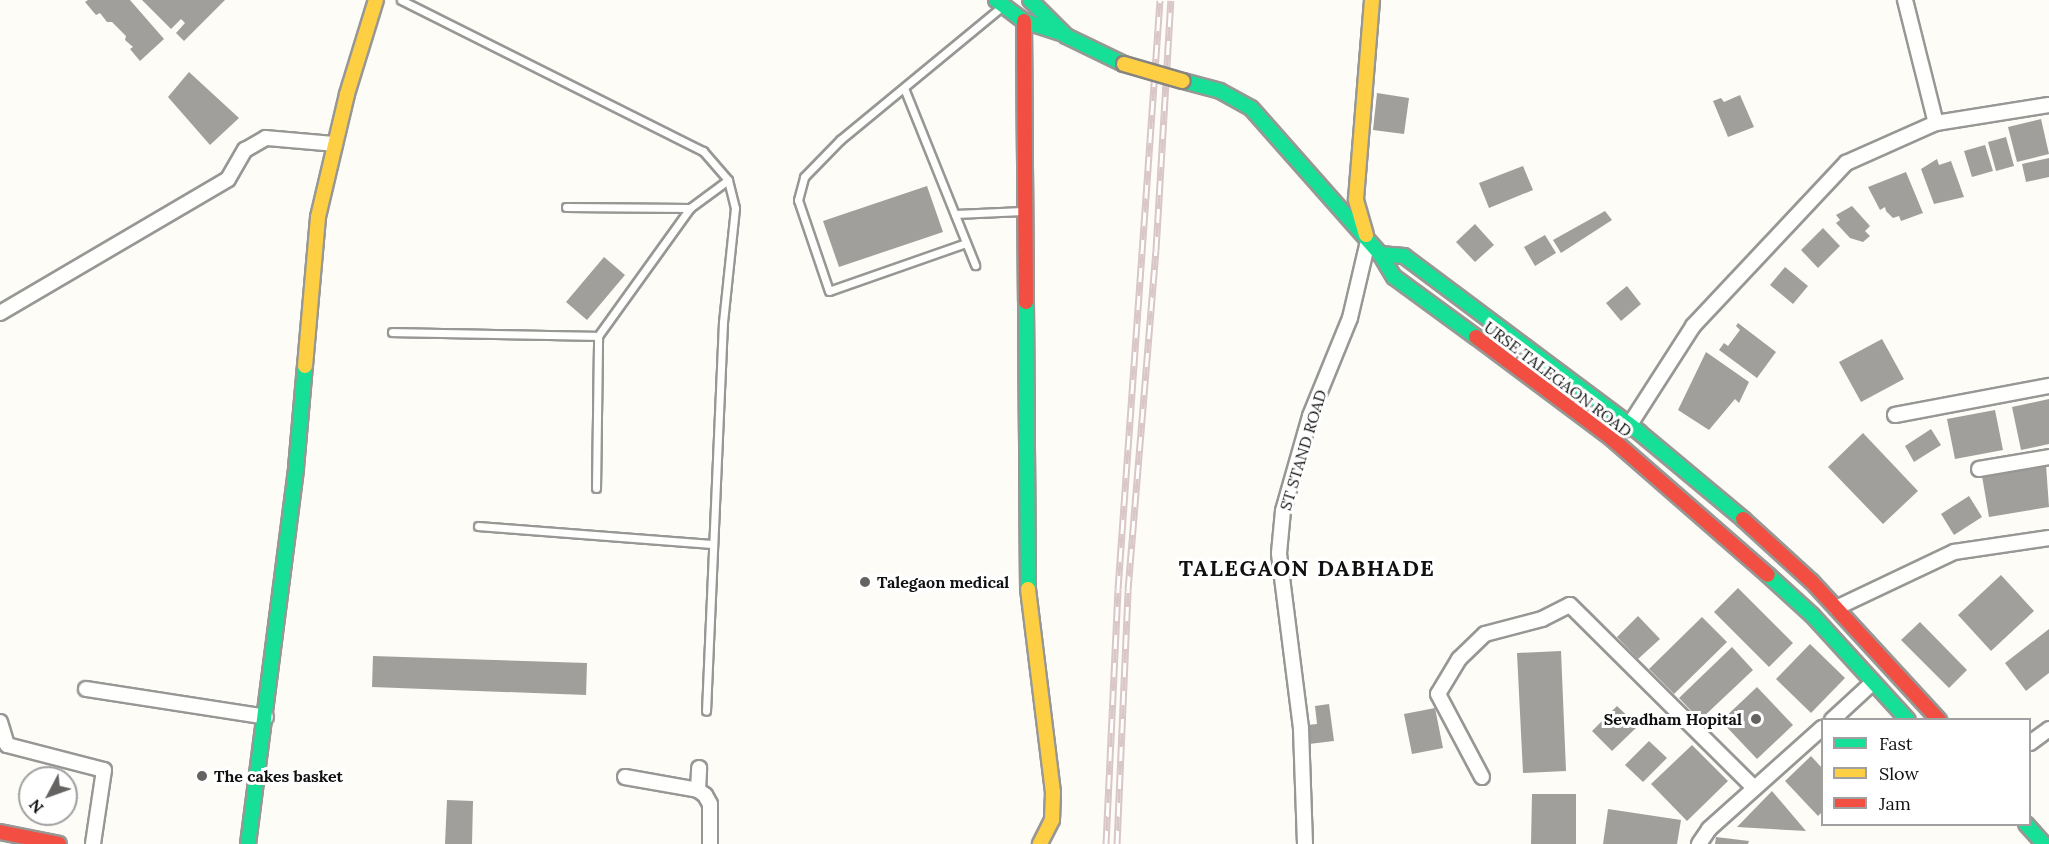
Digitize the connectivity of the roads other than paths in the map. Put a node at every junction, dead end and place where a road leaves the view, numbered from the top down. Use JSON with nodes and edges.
{"nodes":[{"id":1,"x":376,"y":0,"type":"edge"},
{"id":2,"x":401,"y":0,"type":"edge"},
{"id":3,"x":1030,"y":0,"type":"edge"},
{"id":4,"x":1372,"y":0,"type":"edge"},
{"id":5,"x":1905,"y":0,"type":"edge"},
{"id":6,"x":999,"y":3,"type":"edge"},
{"id":7,"x":1024,"y":21,"type":"junction"},
{"id":8,"x":1066,"y":36,"type":"junction"},
{"id":9,"x":904,"y":88,"type":"junction"},
{"id":10,"x":2049,"y":105,"type":"edge"},
{"id":11,"x":1936,"y":123,"type":"junction"},
{"id":12,"x":335,"y":144,"type":"junction"},
{"id":13,"x":728,"y":180,"type":"junction"},
{"id":14,"x":566,"y":207,"type":"dead end"},
{"id":15,"x":690,"y":208,"type":"junction"},
{"id":16,"x":1023,"y":211,"type":"junction"},
{"id":17,"x":955,"y":214,"type":"junction"},
{"id":18,"x":1368,"y":241,"type":"junction"},
{"id":19,"x":966,"y":243,"type":"junction"},
{"id":20,"x":1380,"y":254,"type":"junction"},
{"id":21,"x":975,"y":265,"type":"dead end"},
{"id":22,"x":0,"y":313,"type":"edge"},
{"id":23,"x":392,"y":332,"type":"dead end"},
{"id":24,"x":598,"y":336,"type":"junction"},
{"id":25,"x":2049,"y":386,"type":"edge"},
{"id":26,"x":1895,"y":415,"type":"dead end"},
{"id":27,"x":1630,"y":425,"type":"junction"},
{"id":28,"x":1618,"y":444,"type":"junction"},
{"id":29,"x":2049,"y":457,"type":"edge"},
{"id":30,"x":1979,"y":469,"type":"dead end"},
{"id":31,"x":597,"y":488,"type":"dead end"},
{"id":32,"x":478,"y":526,"type":"dead end"},
{"id":33,"x":2049,"y":538,"type":"edge"},
{"id":34,"x":711,"y":544,"type":"junction"},
{"id":35,"x":1836,"y":608,"type":"junction"},
{"id":36,"x":1871,"y":684,"type":"junction"},
{"id":37,"x":86,"y":689,"type":"dead end"},
{"id":38,"x":706,"y":711,"type":"dead end"},
{"id":39,"x":266,"y":717,"type":"junction"},
{"id":40,"x":1834,"y":718,"type":"edge"},
{"id":41,"x":1906,"y":718,"type":"edge"},
{"id":42,"x":1937,"y":718,"type":"edge"},
{"id":43,"x":0,"y":722,"type":"edge"},
{"id":44,"x":1821,"y":729,"type":"edge"},
{"id":45,"x":2049,"y":729,"type":"edge"},
{"id":46,"x":2031,"y":743,"type":"edge"},
{"id":47,"x":699,"y":768,"type":"dead end"},
{"id":48,"x":626,"y":777,"type":"dead end"},
{"id":49,"x":1482,"y":777,"type":"dead end"},
{"id":50,"x":1754,"y":789,"type":"junction"},
{"id":51,"x":698,"y":790,"type":"junction"},
{"id":52,"x":2027,"y":826,"type":"edge"},
{"id":53,"x":0,"y":832,"type":"edge"},
{"id":54,"x":59,"y":844,"type":"edge"},
{"id":55,"x":93,"y":844,"type":"edge"},
{"id":56,"x":248,"y":844,"type":"edge"},
{"id":57,"x":710,"y":844,"type":"edge"},
{"id":58,"x":1040,"y":844,"type":"edge"},
{"id":59,"x":1305,"y":844,"type":"edge"},
{"id":60,"x":1698,"y":844,"type":"edge"},
{"id":61,"x":2044,"y":844,"type":"edge"}],
"edges":[{"from":1,"to":12,"type":"main road"},
{"from":2,"to":13,"type":"lane"},
{"from":3,"to":8,"type":"main road"},
{"from":4,"to":18,"type":"main road"},
{"from":5,"to":11,"type":"street"},
{"from":6,"to":7,"type":"main road"},
{"from":6,"to":9,"type":"lane"},
{"from":7,"to":8,"type":"main road"},
{"from":7,"to":16,"type":"main road"},
{"from":8,"to":18,"type":"main road","name":"URSE TALEGAON ROAD","bridge":true},
{"from":9,"to":17,"type":"lane"},
{"from":9,"to":19,"type":"lane"},
{"from":10,"to":11,"type":"street"},
{"from":11,"to":27,"type":"street"},
{"from":12,"to":22,"type":"street"},
{"from":12,"to":39,"type":"main road"},
{"from":13,"to":15,"type":"lane"},
{"from":13,"to":34,"type":"lane"},
{"from":14,"to":15,"type":"lane"},
{"from":15,"to":24,"type":"lane"},
{"from":16,"to":17,"type":"lane"},
{"from":16,"to":58,"type":"main road"},
{"from":17,"to":19,"type":"lane"},
{"from":18,"to":20,"type":"main road","name":"URSE TALEGAON ROAD"},
{"from":18,"to":59,"type":"street","name":"ST STAND ROAD"},
{"from":19,"to":21,"type":"lane"},
{"from":20,"to":27,"type":"main road"},
{"from":20,"to":28,"type":"main road","name":"URSE TALEGAON ROAD"},
{"from":23,"to":24,"type":"lane"},
{"from":24,"to":31,"type":"lane"},
{"from":25,"to":26,"type":"street"},
{"from":27,"to":28,"type":"street"},
{"from":27,"to":35,"type":"main road"},
{"from":28,"to":36,"type":"main road","name":"URSE TALEGAON ROAD"},
{"from":29,"to":30,"type":"street"},
{"from":32,"to":34,"type":"lane"},
{"from":33,"to":35,"type":"street"},
{"from":34,"to":38,"type":"lane"},
{"from":35,"to":42,"type":"main road"},
{"from":36,"to":40,"type":"street"},
{"from":36,"to":41,"type":"main road","name":"URSE TALEGAON ROAD"},
{"from":37,"to":39,"type":"street"},
{"from":39,"to":56,"type":"main road"},
{"from":43,"to":55,"type":"street"},
{"from":44,"to":50,"type":"street"},
{"from":45,"to":46,"type":"street"},
{"from":47,"to":51,"type":"street"},
{"from":48,"to":51,"type":"street"},
{"from":49,"to":50,"type":"street"},
{"from":50,"to":60,"type":"street"},
{"from":51,"to":57,"type":"street"},
{"from":52,"to":61,"type":"main road"},
{"from":53,"to":54,"type":"main road"}]}
